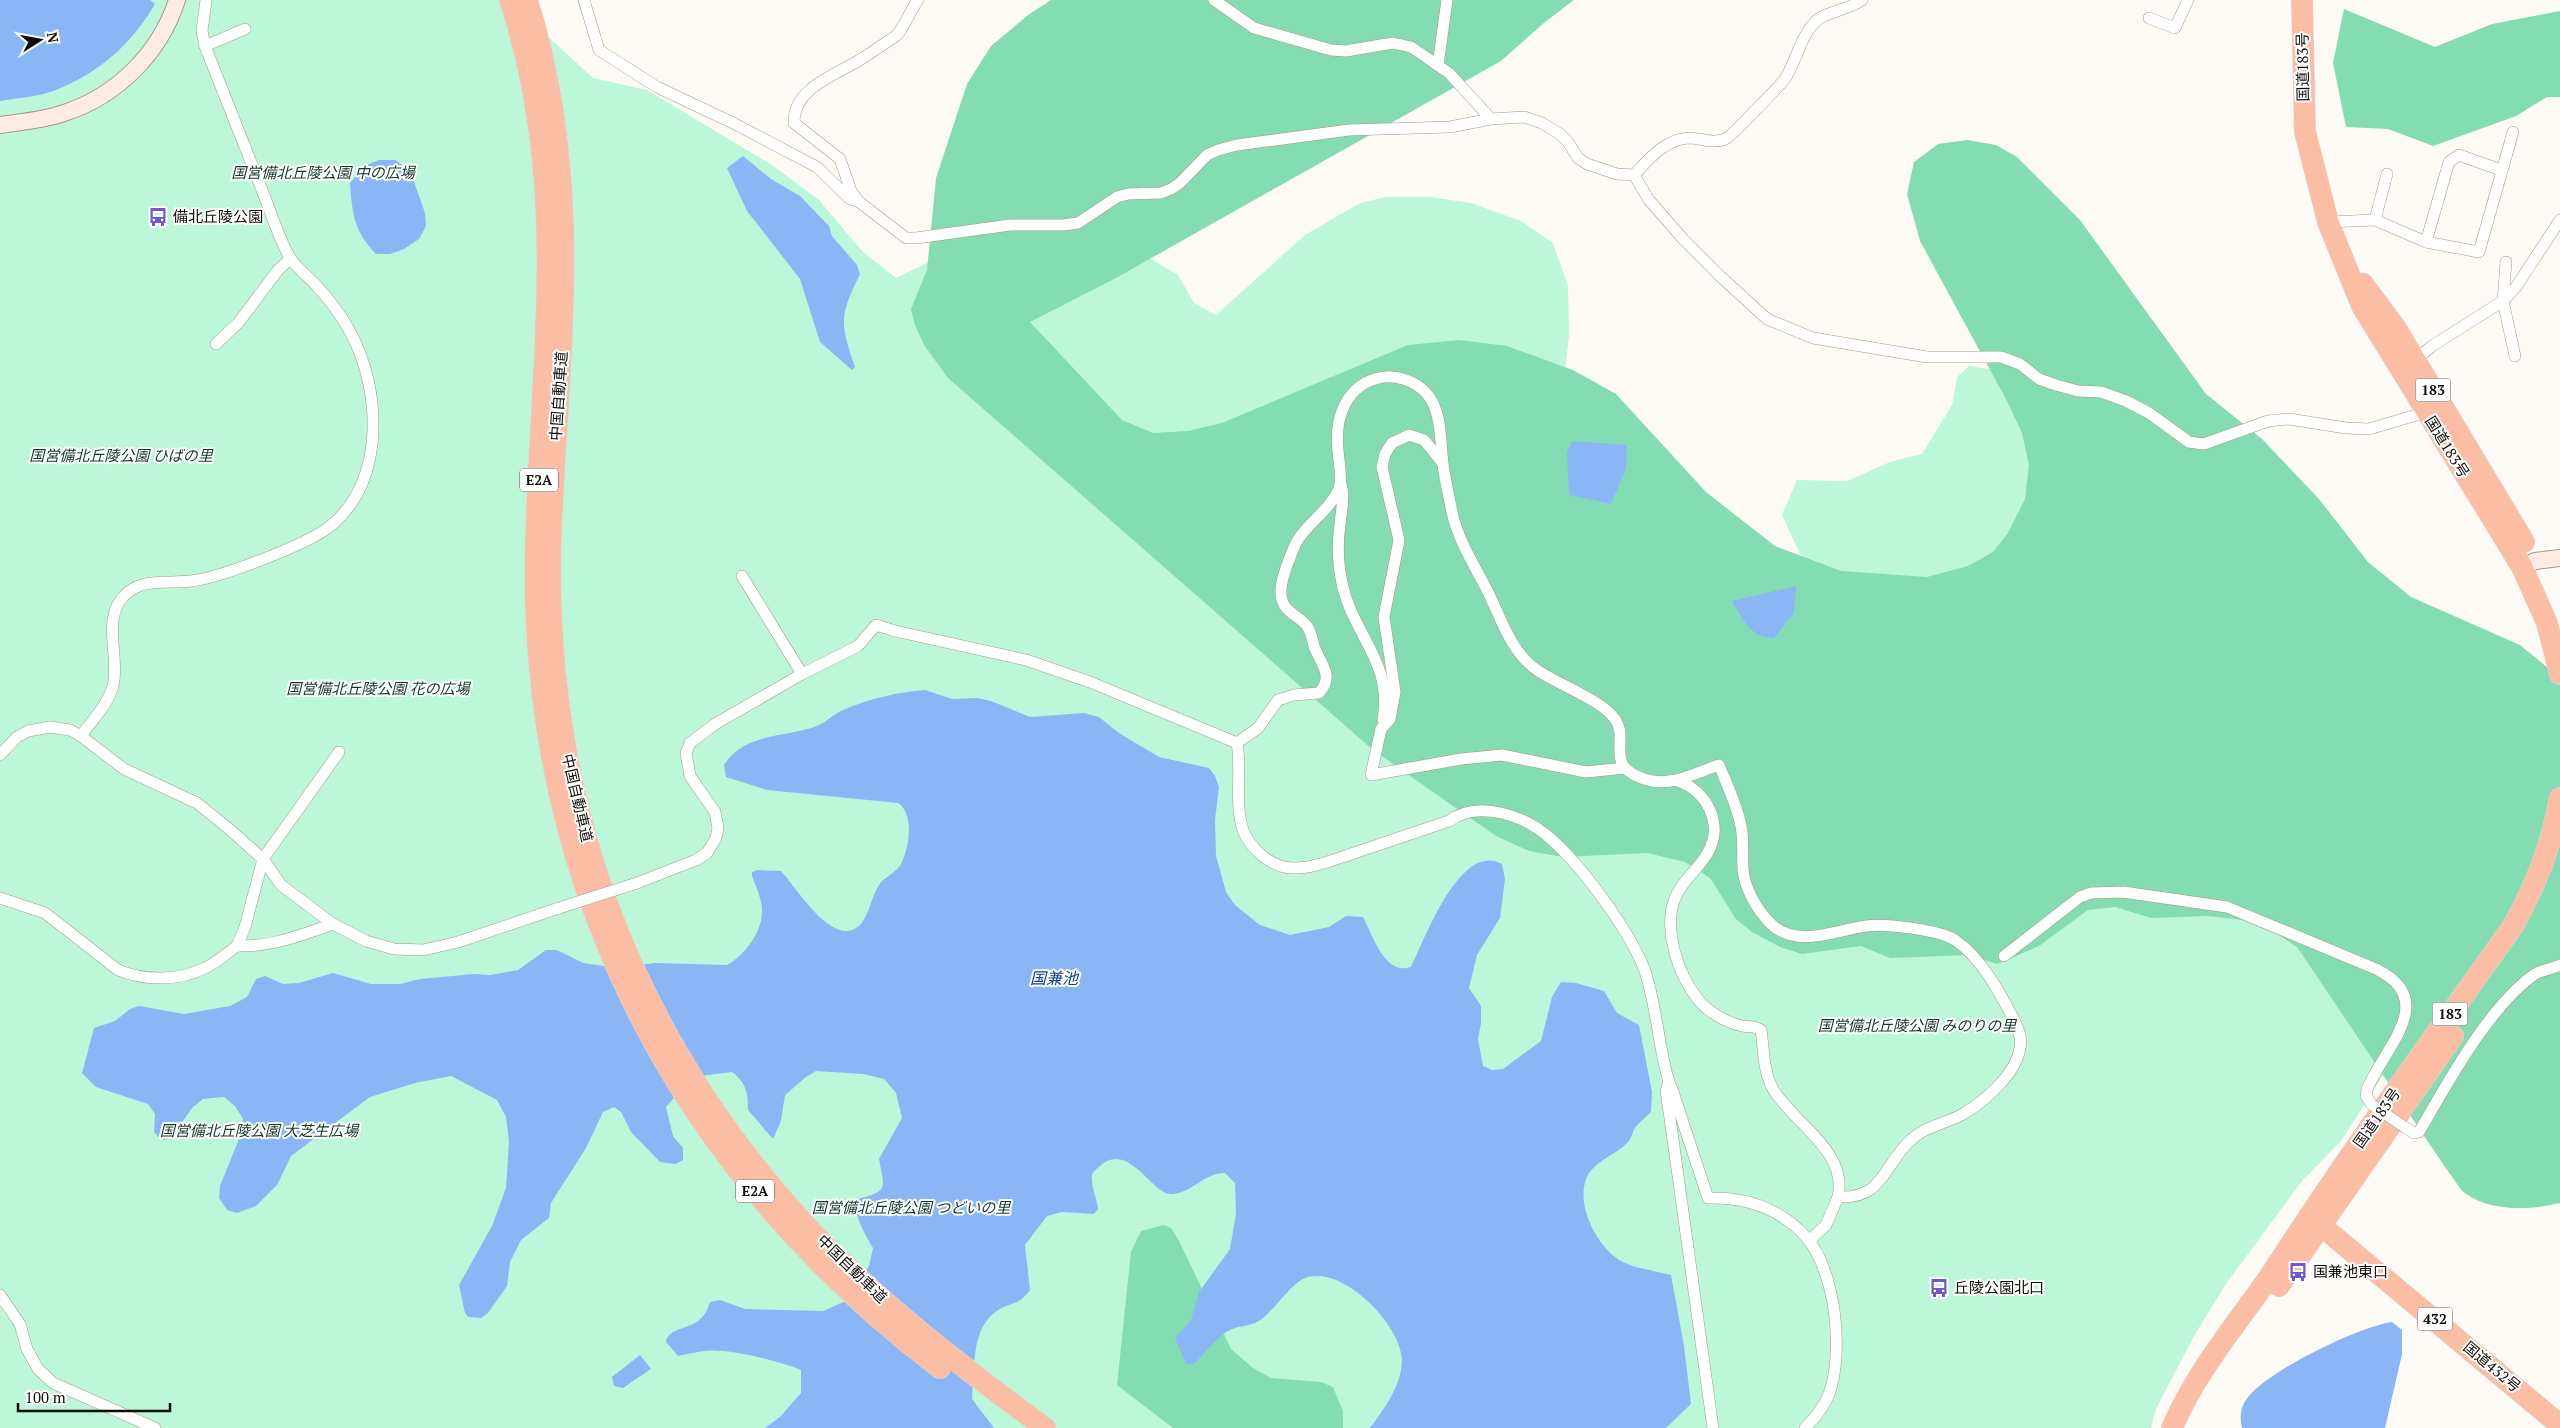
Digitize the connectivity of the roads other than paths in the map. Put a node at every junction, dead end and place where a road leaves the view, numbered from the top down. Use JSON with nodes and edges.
{"nodes":[{"id":1,"x":177,"y":0,"type":"edge"},
{"id":2,"x":206,"y":0,"type":"edge"},
{"id":3,"x":510,"y":0,"type":"edge"},
{"id":4,"x":527,"y":0,"type":"edge"},
{"id":5,"x":584,"y":0,"type":"edge"},
{"id":6,"x":918,"y":0,"type":"edge"},
{"id":7,"x":1214,"y":0,"type":"edge"},
{"id":8,"x":1447,"y":0,"type":"edge"},
{"id":9,"x":1862,"y":0,"type":"edge"},
{"id":10,"x":2188,"y":0,"type":"edge"},
{"id":11,"x":2302,"y":0,"type":"edge"},
{"id":12,"x":2149,"y":18,"type":"dead end"},
{"id":13,"x":244,"y":28,"type":"dead end"},
{"id":14,"x":205,"y":46,"type":"junction"},
{"id":15,"x":1438,"y":65,"type":"junction"},
{"id":16,"x":1491,"y":119,"type":"junction"},
{"id":17,"x":0,"y":125,"type":"edge"},
{"id":18,"x":2513,"y":132,"type":"dead end"},
{"id":19,"x":2501,"y":170,"type":"junction"},
{"id":20,"x":2387,"y":174,"type":"dead end"},
{"id":21,"x":1634,"y":175,"type":"junction"},
{"id":22,"x":858,"y":201,"type":"junction"},
{"id":23,"x":2374,"y":220,"type":"junction"},
{"id":24,"x":2560,"y":220,"type":"edge"},
{"id":25,"x":2328,"y":222,"type":"junction"},
{"id":26,"x":2426,"y":242,"type":"junction"},
{"id":27,"x":290,"y":259,"type":"junction"},
{"id":28,"x":2506,"y":262,"type":"dead end"},
{"id":29,"x":2503,"y":301,"type":"junction"},
{"id":30,"x":216,"y":344,"type":"dead end"},
{"id":31,"x":2515,"y":356,"type":"dead end"},
{"id":32,"x":2415,"y":360,"type":"junction"},
{"id":33,"x":2433,"y":408,"type":"junction"},
{"id":34,"x":1443,"y":464,"type":"junction"},
{"id":35,"x":1341,"y":482,"type":"junction"},
{"id":36,"x":2560,"y":558,"type":"edge"},
{"id":37,"x":2529,"y":564,"type":"junction"},
{"id":38,"x":742,"y":576,"type":"dead end"},
{"id":39,"x":2560,"y":619,"type":"edge"},
{"id":40,"x":802,"y":674,"type":"junction"},
{"id":41,"x":2560,"y":674,"type":"edge"},
{"id":42,"x":1381,"y":729,"type":"junction"},
{"id":43,"x":81,"y":736,"type":"junction"},
{"id":44,"x":1237,"y":742,"type":"junction"},
{"id":45,"x":339,"y":752,"type":"dead end"},
{"id":46,"x":0,"y":754,"type":"edge"},
{"id":47,"x":1625,"y":768,"type":"junction"},
{"id":48,"x":1678,"y":781,"type":"junction"},
{"id":49,"x":2560,"y":798,"type":"edge"},
{"id":50,"x":2560,"y":851,"type":"edge"},
{"id":51,"x":263,"y":860,"type":"junction"},
{"id":52,"x":0,"y":898,"type":"edge"},
{"id":53,"x":334,"y":924,"type":"junction"},
{"id":54,"x":237,"y":946,"type":"junction"},
{"id":55,"x":617,"y":952,"type":"junction"},
{"id":56,"x":2004,"y":956,"type":"dead end"},
{"id":57,"x":2560,"y":965,"type":"edge"},
{"id":58,"x":1669,"y":1082,"type":"junction"},
{"id":59,"x":1838,"y":1197,"type":"junction"},
{"id":60,"x":2316,"y":1220,"type":"junction"},
{"id":61,"x":1809,"y":1241,"type":"junction"},
{"id":62,"x":0,"y":1295,"type":"edge"},
{"id":63,"x":975,"y":1385,"type":"junction"},
{"id":64,"x":2560,"y":1425,"type":"edge"},
{"id":65,"x":155,"y":1428,"type":"edge"},
{"id":66,"x":1020,"y":1428,"type":"edge"},
{"id":67,"x":1045,"y":1428,"type":"edge"},
{"id":68,"x":1713,"y":1428,"type":"edge"},
{"id":69,"x":1805,"y":1428,"type":"edge"},
{"id":70,"x":2172,"y":1428,"type":"edge"},
{"id":71,"x":2187,"y":1428,"type":"edge"}],
"edges":[{"from":1,"to":17,"type":"street"},
{"from":2,"to":14,"type":"street"},
{"from":3,"to":55,"type":"highway","name":"中国自動車道","number":"E2A"},
{"from":4,"to":55,"type":"highway","name":"中国自動車道","number":"E2A"},
{"from":5,"to":22,"type":"street"},
{"from":6,"to":22,"type":"street"},
{"from":7,"to":15,"type":"street"},
{"from":8,"to":15,"type":"street"},
{"from":9,"to":21,"type":"street"},
{"from":10,"to":12,"type":"street"},
{"from":11,"to":25,"type":"highway","name":"国道183号","number":"183"},
{"from":13,"to":14,"type":"street"},
{"from":14,"to":27,"type":"street"},
{"from":15,"to":16,"type":"street"},
{"from":16,"to":21,"type":"street"},
{"from":16,"to":22,"type":"street"},
{"from":18,"to":19,"type":"street"},
{"from":19,"to":26,"type":"street"},
{"from":19,"to":26,"type":"street"},
{"from":20,"to":23,"type":"street"},
{"from":21,"to":33,"type":"street"},
{"from":23,"to":25,"type":"street"},
{"from":23,"to":26,"type":"street"},
{"from":24,"to":29,"type":"street"},
{"from":25,"to":32,"type":"highway","name":"国道183号","number":"183"},
{"from":25,"to":33,"type":"highway","name":"国道183号","number":"183"},
{"from":27,"to":30,"type":"street"},
{"from":27,"to":43,"type":"street"},
{"from":28,"to":29,"type":"street"},
{"from":29,"to":31,"type":"street"},
{"from":29,"to":32,"type":"street"},
{"from":32,"to":33,"type":"highway","name":"国道183号","number":"183"},
{"from":33,"to":37,"type":"highway","name":"国道183号","number":"183"},
{"from":34,"to":35,"type":"street"},
{"from":34,"to":42,"type":"street"},
{"from":34,"to":47,"type":"street"},
{"from":35,"to":42,"type":"street"},
{"from":35,"to":44,"type":"street"},
{"from":36,"to":37,"type":"street"},
{"from":37,"to":39,"type":"highway","name":"国道183号","number":"183"},
{"from":37,"to":41,"type":"highway","name":"国道183号","number":"183"},
{"from":38,"to":40,"type":"street"},
{"from":40,"to":44,"type":"street"},
{"from":40,"to":53,"type":"street","bridge":true},
{"from":42,"to":47,"type":"street"},
{"from":43,"to":46,"type":"street"},
{"from":43,"to":51,"type":"street"},
{"from":44,"to":58,"type":"street"},
{"from":45,"to":51,"type":"street"},
{"from":47,"to":48,"type":"street"},
{"from":48,"to":59,"type":"street"},
{"from":48,"to":59,"type":"street"},
{"from":49,"to":60,"type":"highway","name":"国道183号","number":"183"},
{"from":50,"to":60,"type":"highway","name":"国道183号","number":"183"},
{"from":51,"to":53,"type":"street"},
{"from":51,"to":54,"type":"street"},
{"from":52,"to":54,"type":"street"},
{"from":53,"to":54,"type":"street"},
{"from":55,"to":63,"type":"highway","name":"中国自動車道","number":"E2A"},
{"from":56,"to":57,"type":"street","bridge":true},
{"from":58,"to":61,"type":"street"},
{"from":58,"to":68,"type":"street"},
{"from":59,"to":61,"type":"street"},
{"from":60,"to":64,"type":"highway","name":"国道432号","number":"432"},
{"from":60,"to":70,"type":"highway","name":"国道183号","number":"183"},
{"from":60,"to":71,"type":"highway","name":"国道183号","number":"183"},
{"from":61,"to":69,"type":"street"},
{"from":62,"to":65,"type":"street"},
{"from":63,"to":66,"type":"highway","name":"中国自動車道","number":"E2A"},
{"from":63,"to":67,"type":"highway","name":"中国自動車道","number":"E2A"}]}
